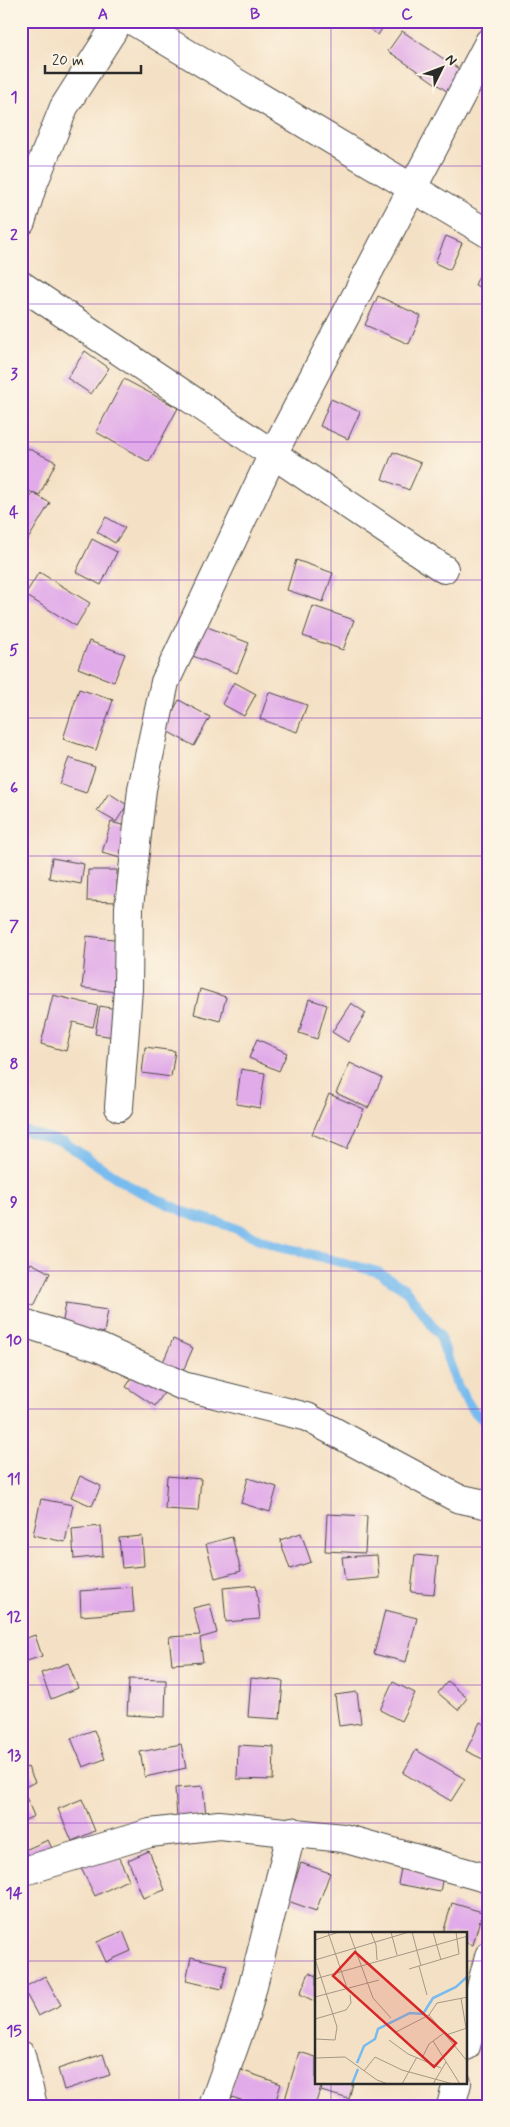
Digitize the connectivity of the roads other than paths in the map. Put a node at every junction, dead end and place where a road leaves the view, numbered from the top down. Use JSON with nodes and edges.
{"nodes":[{"id":1,"x":119,"y":21,"type":"edge"},
{"id":2,"x":133,"y":21,"type":"edge"},
{"id":3,"x":489,"y":42,"type":"edge"},
{"id":4,"x":412,"y":188,"type":"junction"},
{"id":5,"x":21,"y":222,"type":"edge"},
{"id":6,"x":489,"y":234,"type":"edge"},
{"id":7,"x":21,"y":285,"type":"edge"},
{"id":8,"x":273,"y":454,"type":"junction"},
{"id":9,"x":444,"y":569,"type":"dead end"},
{"id":10,"x":118,"y":1107,"type":"dead end"},
{"id":11,"x":21,"y":1322,"type":"edge"},
{"id":12,"x":489,"y":1505,"type":"edge"},
{"id":13,"x":292,"y":1831,"type":"junction"},
{"id":14,"x":21,"y":1872,"type":"edge"},
{"id":15,"x":489,"y":1879,"type":"edge"},
{"id":16,"x":489,"y":1956,"type":"edge"},
{"id":17,"x":468,"y":2038,"type":"edge"},
{"id":18,"x":21,"y":2055,"type":"edge"},
{"id":19,"x":457,"y":2084,"type":"edge"},
{"id":20,"x":33,"y":2106,"type":"edge"},
{"id":21,"x":213,"y":2106,"type":"edge"},
{"id":22,"x":451,"y":2106,"type":"edge"}],
"edges":[{"from":1,"to":5,"type":"street"},
{"from":2,"to":4,"type":"street"},
{"from":3,"to":4,"type":"street"},
{"from":4,"to":6,"type":"street"},
{"from":4,"to":8,"type":"street"},
{"from":7,"to":8,"type":"street"},
{"from":8,"to":9,"type":"street"},
{"from":8,"to":10,"type":"street"},
{"from":11,"to":12,"type":"street"},
{"from":13,"to":14,"type":"street"},
{"from":13,"to":15,"type":"street"},
{"from":13,"to":21,"type":"street"},
{"from":16,"to":17,"type":"street"},
{"from":18,"to":20,"type":"street"},
{"from":19,"to":22,"type":"street"}]}
